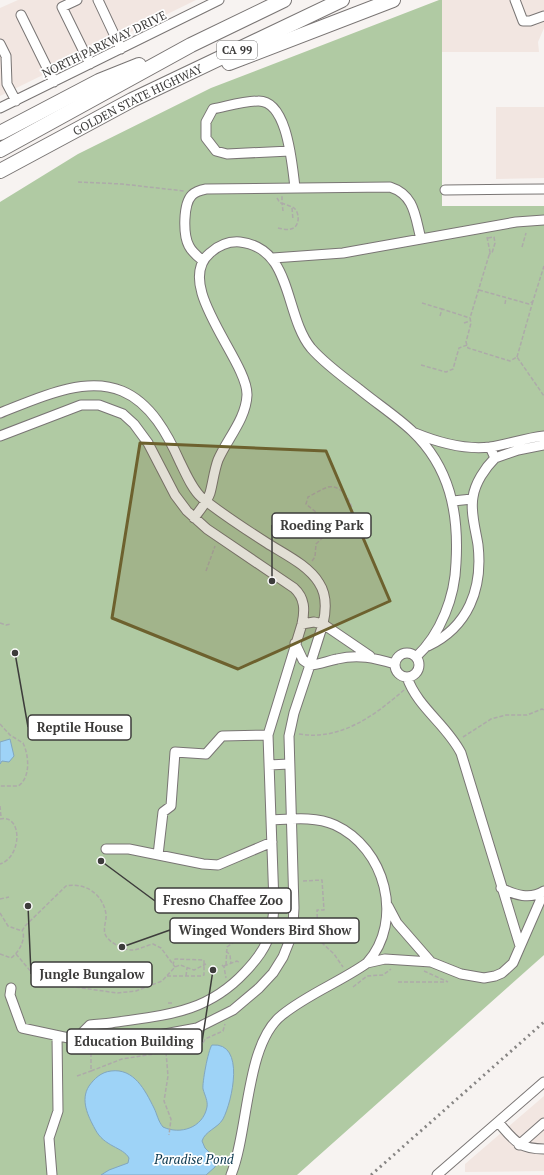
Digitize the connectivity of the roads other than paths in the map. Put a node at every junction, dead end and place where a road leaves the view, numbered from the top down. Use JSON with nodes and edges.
{"nodes":[{"id":1,"x":77,"y":0,"type":"edge"},
{"id":2,"x":98,"y":0,"type":"edge"},
{"id":3,"x":219,"y":0,"type":"edge"},
{"id":4,"x":284,"y":0,"type":"edge"},
{"id":5,"x":342,"y":0,"type":"edge"},
{"id":6,"x":393,"y":0,"type":"edge"},
{"id":7,"x":514,"y":0,"type":"edge"},
{"id":8,"x":204,"y":3,"type":"edge"},
{"id":9,"x":21,"y":16,"type":"dead end"},
{"id":10,"x":544,"y":16,"type":"edge"},
{"id":11,"x":0,"y":44,"type":"edge"},
{"id":12,"x":191,"y":45,"type":"junction"},
{"id":13,"x":121,"y":49,"type":"junction"},
{"id":14,"x":90,"y":64,"type":"junction"},
{"id":15,"x":54,"y":82,"type":"junction"},
{"id":16,"x":132,"y":100,"type":"junction"},
{"id":17,"x":16,"y":101,"type":"junction"},
{"id":18,"x":0,"y":108,"type":"edge"},
{"id":19,"x":0,"y":133,"type":"edge"},
{"id":20,"x":0,"y":150,"type":"edge"},
{"id":21,"x":290,"y":152,"type":"junction"},
{"id":22,"x":0,"y":171,"type":"edge"},
{"id":23,"x":295,"y":187,"type":"junction"},
{"id":24,"x":544,"y":189,"type":"edge"},
{"id":25,"x":445,"y":190,"type":"dead end"},
{"id":26,"x":544,"y":220,"type":"edge"},
{"id":27,"x":421,"y":239,"type":"junction"},
{"id":28,"x":272,"y":258,"type":"junction"},
{"id":29,"x":202,"y":260,"type":"junction"},
{"id":30,"x":0,"y":413,"type":"edge"},
{"id":31,"x":413,"y":432,"type":"junction"},
{"id":32,"x":0,"y":436,"type":"edge"},
{"id":33,"x":544,"y":436,"type":"edge"},
{"id":34,"x":544,"y":445,"type":"edge"},
{"id":35,"x":490,"y":447,"type":"junction"},
{"id":36,"x":495,"y":458,"type":"junction"},
{"id":37,"x":472,"y":499,"type":"junction"},
{"id":38,"x":206,"y":501,"type":"junction"},
{"id":39,"x":453,"y":501,"type":"junction"},
{"id":40,"x":194,"y":518,"type":"junction"},
{"id":41,"x":302,"y":624,"type":"junction"},
{"id":42,"x":323,"y":624,"type":"junction"},
{"id":43,"x":295,"y":643,"type":"junction"},
{"id":44,"x":428,"y":646,"type":"junction"},
{"id":45,"x":370,"y":656,"type":"junction"},
{"id":46,"x":416,"y":657,"type":"junction"},
{"id":47,"x":395,"y":664,"type":"junction"},
{"id":48,"x":310,"y":666,"type":"junction"},
{"id":49,"x":408,"y":681,"type":"junction"},
{"id":50,"x":268,"y":735,"type":"junction"},
{"id":51,"x":289,"y":764,"type":"junction"},
{"id":52,"x":269,"y":765,"type":"junction"},
{"id":53,"x":291,"y":819,"type":"junction"},
{"id":54,"x":271,"y":820,"type":"junction"},
{"id":55,"x":272,"y":842,"type":"junction"},
{"id":56,"x":106,"y":849,"type":"dead end"},
{"id":57,"x":158,"y":855,"type":"junction"},
{"id":58,"x":501,"y":888,"type":"junction"},
{"id":59,"x":544,"y":891,"type":"edge"},
{"id":60,"x":388,"y":906,"type":"junction"},
{"id":61,"x":520,"y":946,"type":"junction"},
{"id":62,"x":431,"y":962,"type":"junction"},
{"id":63,"x":367,"y":963,"type":"junction"},
{"id":64,"x":12,"y":988,"type":"dead end"},
{"id":65,"x":57,"y":1036,"type":"junction"},
{"id":66,"x":90,"y":1046,"type":"junction"},
{"id":67,"x":544,"y":1082,"type":"edge"},
{"id":68,"x":498,"y":1122,"type":"junction"},
{"id":69,"x":544,"y":1123,"type":"edge"},
{"id":70,"x":519,"y":1145,"type":"junction"},
{"id":71,"x":544,"y":1148,"type":"edge"},
{"id":72,"x":443,"y":1173,"type":"edge"},
{"id":73,"x":52,"y":1175,"type":"edge"},
{"id":74,"x":231,"y":1175,"type":"edge"}],
"edges":[{"from":1,"to":14,"type":"street"},
{"from":2,"to":13,"type":"street"},
{"from":3,"to":8,"type":"street","name":"NORTH PARKWAY DRIVE"},
{"from":4,"to":12,"type":"highway","name":"GOLDEN STATE HIGHWAY","number":"CA 99"},
{"from":5,"to":16,"type":"highway","name":"GOLDEN STATE HIGHWAY","number":"CA 99"},
{"from":6,"to":16,"type":"highway"},
{"from":7,"to":10,"type":"street"},
{"from":8,"to":13,"type":"street","name":"NORTH PARKWAY DRIVE"},
{"from":9,"to":15,"type":"street"},
{"from":11,"to":17,"type":"street"},
{"from":12,"to":19,"type":"highway"},
{"from":12,"to":20,"type":"highway","name":"GOLDEN STATE HIGHWAY","number":"CA 99"},
{"from":13,"to":14,"type":"street","name":"NORTH PARKWAY DRIVE"},
{"from":14,"to":15,"type":"street","name":"NORTH PARKWAY DRIVE"},
{"from":15,"to":17,"type":"street","name":"NORTH PARKWAY DRIVE"},
{"from":16,"to":22,"type":"highway","name":"GOLDEN STATE HIGHWAY","number":"CA 99"},
{"from":17,"to":18,"type":"street","name":"NORTH PARKWAY DRIVE"},
{"from":21,"to":21,"type":"street"},
{"from":21,"to":23,"type":"street"},
{"from":23,"to":27,"type":"street"},
{"from":23,"to":29,"type":"street"},
{"from":24,"to":25,"type":"street"},
{"from":26,"to":27,"type":"street"},
{"from":27,"to":28,"type":"street"},
{"from":28,"to":29,"type":"street"},
{"from":28,"to":31,"type":"street"},
{"from":29,"to":38,"type":"street"},
{"from":30,"to":38,"type":"street"},
{"from":31,"to":35,"type":"street"},
{"from":31,"to":39,"type":"street"},
{"from":32,"to":40,"type":"street"},
{"from":33,"to":35,"type":"street"},
{"from":34,"to":36,"type":"street"},
{"from":35,"to":36,"type":"street"},
{"from":36,"to":37,"type":"street"},
{"from":37,"to":39,"type":"street"},
{"from":37,"to":44,"type":"street"},
{"from":38,"to":40,"type":"street"},
{"from":38,"to":42,"type":"street"},
{"from":39,"to":44,"type":"street"},
{"from":40,"to":41,"type":"street"},
{"from":41,"to":42,"type":"street"},
{"from":41,"to":43,"type":"street"},
{"from":42,"to":45,"type":"street"},
{"from":42,"to":48,"type":"street"},
{"from":43,"to":48,"type":"street"},
{"from":43,"to":50,"type":"street"},
{"from":44,"to":46,"type":"street"},
{"from":45,"to":47,"type":"street"},
{"from":45,"to":48,"type":"street"},
{"from":46,"to":47,"type":"street"},
{"from":46,"to":49,"type":"street"},
{"from":47,"to":49,"type":"street"},
{"from":48,"to":51,"type":"street"},
{"from":49,"to":58,"type":"street"},
{"from":50,"to":52,"type":"street"},
{"from":50,"to":57,"type":"street"},
{"from":51,"to":52,"type":"street"},
{"from":51,"to":53,"type":"street"},
{"from":52,"to":54,"type":"street"},
{"from":53,"to":54,"type":"street"},
{"from":53,"to":60,"type":"street"},
{"from":53,"to":66,"type":"street"},
{"from":54,"to":55,"type":"street"},
{"from":55,"to":57,"type":"street"},
{"from":55,"to":66,"type":"street"},
{"from":56,"to":57,"type":"street"},
{"from":58,"to":59,"type":"street"},
{"from":58,"to":61,"type":"street"},
{"from":59,"to":61,"type":"street"},
{"from":60,"to":62,"type":"street"},
{"from":60,"to":63,"type":"street"},
{"from":61,"to":62,"type":"street"},
{"from":62,"to":63,"type":"street"},
{"from":63,"to":74,"type":"street"},
{"from":64,"to":65,"type":"street"},
{"from":65,"to":66,"type":"street"},
{"from":65,"to":73,"type":"street"},
{"from":67,"to":68,"type":"street"},
{"from":68,"to":70,"type":"street"},
{"from":68,"to":72,"type":"street"},
{"from":69,"to":70,"type":"street"},
{"from":70,"to":71,"type":"street"}]}
